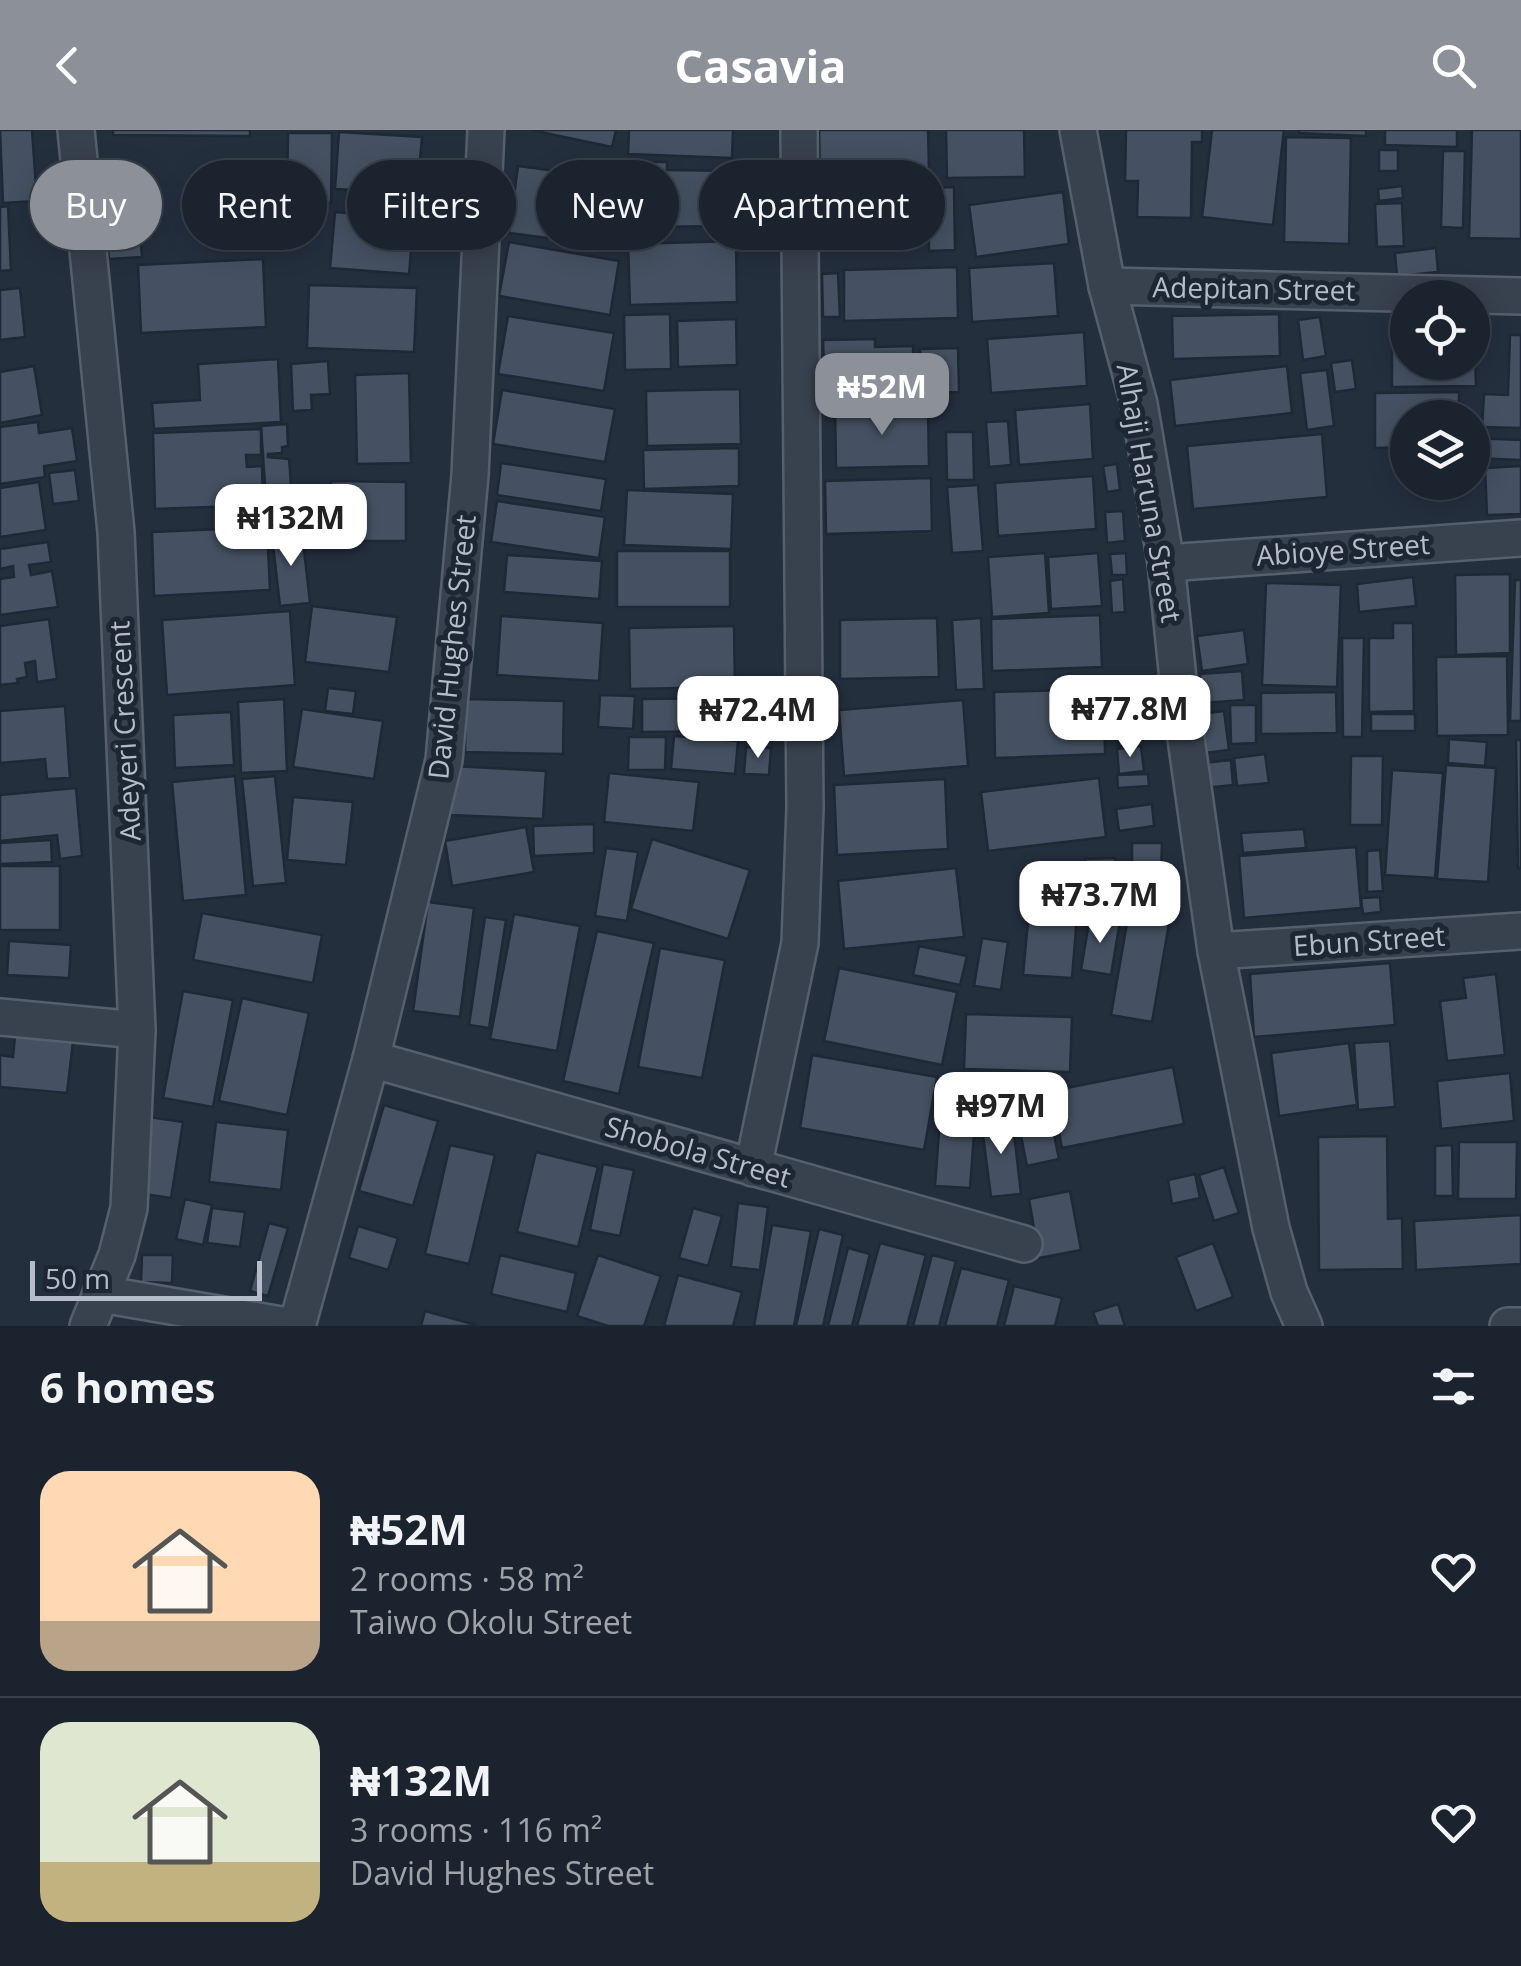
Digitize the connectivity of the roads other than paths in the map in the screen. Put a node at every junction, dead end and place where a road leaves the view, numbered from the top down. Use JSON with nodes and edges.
{"nodes":[{"id":1,"x":76,"y":130,"type":"edge"},
{"id":2,"x":486,"y":130,"type":"edge"},
{"id":3,"x":799,"y":130,"type":"edge"},
{"id":4,"x":1078,"y":130,"type":"edge"},
{"id":5,"x":1107,"y":286,"type":"junction"},
{"id":6,"x":1521,"y":296,"type":"edge"},
{"id":7,"x":1521,"y":538,"type":"edge"},
{"id":8,"x":1166,"y":562,"type":"junction"},
{"id":9,"x":1521,"y":931,"type":"edge"},
{"id":10,"x":1216,"y":951,"type":"junction"},
{"id":11,"x":0,"y":1017,"type":"edge"},
{"id":12,"x":138,"y":1030,"type":"junction"},
{"id":13,"x":372,"y":1059,"type":"junction"},
{"id":14,"x":753,"y":1168,"type":"junction"},
{"id":15,"x":1024,"y":1244,"type":"dead end"},
{"id":16,"x":94,"y":1310,"type":"edge"},
{"id":17,"x":287,"y":1326,"type":"edge"},
{"id":18,"x":297,"y":1326,"type":"edge"},
{"id":19,"x":1304,"y":1326,"type":"edge"},
{"id":20,"x":1508,"y":1326,"type":"edge"},
{"id":21,"x":1521,"y":1326,"type":"edge"}],
"edges":[{"from":1,"to":12,"type":"street","name":"Adeyeri Crescent"},
{"from":2,"to":13,"type":"street","name":"David Hughes Street"},
{"from":3,"to":14,"type":"street"},
{"from":4,"to":5,"type":"street","name":"Alhaji Haruna Street"},
{"from":5,"to":6,"type":"street","name":"Adepitan Street"},
{"from":5,"to":8,"type":"street","name":"Alhaji Haruna Street"},
{"from":7,"to":8,"type":"street","name":"Abioye Street"},
{"from":8,"to":10,"type":"street","name":"Alhaji Haruna Street"},
{"from":9,"to":10,"type":"street","name":"Ebun Street"},
{"from":10,"to":19,"type":"street","name":"Alhaji Haruna Street"},
{"from":11,"to":12,"type":"street"},
{"from":12,"to":16,"type":"street","name":"Adeyeri Crescent"},
{"from":13,"to":14,"type":"street","name":"Shobola Street"},
{"from":13,"to":18,"type":"street","name":"David Hughes Street"},
{"from":14,"to":15,"type":"street","name":"Shobola Street"},
{"from":16,"to":17,"type":"street"},
{"from":20,"to":21,"type":"street"}]}
